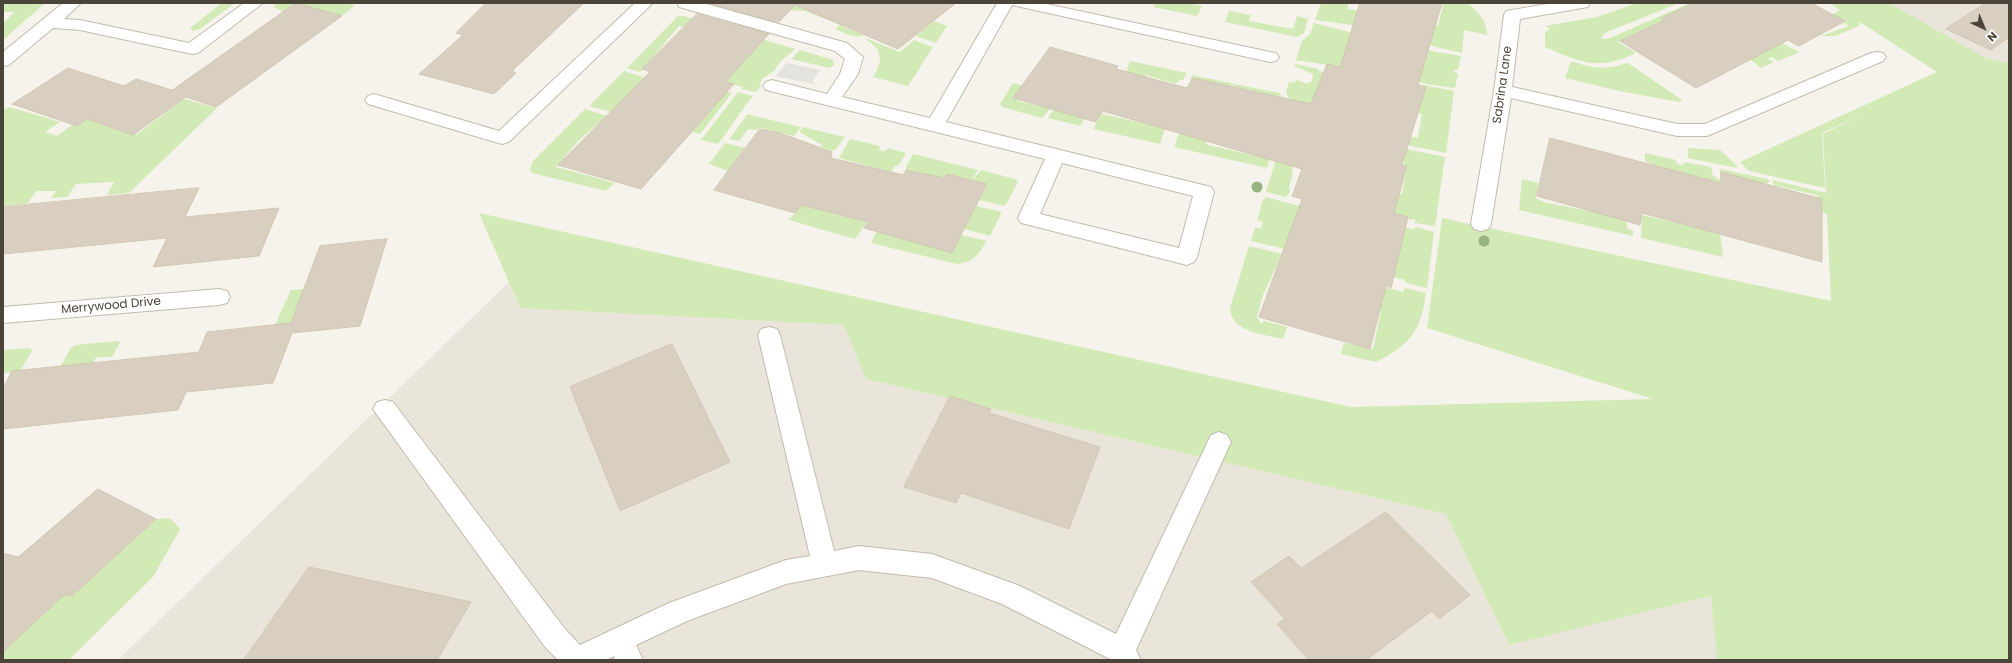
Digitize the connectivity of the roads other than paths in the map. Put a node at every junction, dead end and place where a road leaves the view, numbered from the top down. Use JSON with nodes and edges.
{"nodes":[{"id":1,"x":73,"y":3,"type":"edge"},
{"id":2,"x":255,"y":3,"type":"edge"},
{"id":3,"x":645,"y":3,"type":"edge"},
{"id":4,"x":685,"y":3,"type":"edge"},
{"id":5,"x":1005,"y":3,"type":"edge"},
{"id":6,"x":1019,"y":3,"type":"edge"},
{"id":7,"x":1582,"y":3,"type":"edge"},
{"id":8,"x":1506,"y":9,"type":"edge"},
{"id":9,"x":48,"y":23,"type":"junction"},
{"id":10,"x":1270,"y":57,"type":"dead end"},
{"id":11,"x":1877,"y":57,"type":"dead end"},
{"id":12,"x":3,"y":61,"type":"edge"},
{"id":13,"x":772,"y":86,"type":"dead end"},
{"id":14,"x":1503,"y":91,"type":"junction"},
{"id":15,"x":374,"y":100,"type":"dead end"},
{"id":16,"x":831,"y":101,"type":"junction"},
{"id":17,"x":935,"y":126,"type":"junction"},
{"id":18,"x":1056,"y":155,"type":"junction"},
{"id":19,"x":1481,"y":224,"type":"dead end"},
{"id":20,"x":219,"y":297,"type":"dead end"},
{"id":21,"x":3,"y":315,"type":"edge"},
{"id":22,"x":769,"y":335,"type":"dead end"},
{"id":23,"x":385,"y":409,"type":"dead end"},
{"id":24,"x":1219,"y":442,"type":"dead end"},
{"id":25,"x":825,"y":565,"type":"junction"},
{"id":26,"x":624,"y":650,"type":"edge"},
{"id":27,"x":1124,"y":655,"type":"edge"},
{"id":28,"x":577,"y":660,"type":"edge"}],
"edges":[{"from":1,"to":9,"type":"street"},
{"from":2,"to":9,"type":"street"},
{"from":3,"to":15,"type":"street"},
{"from":4,"to":16,"type":"street"},
{"from":5,"to":17,"type":"street"},
{"from":6,"to":10,"type":"street"},
{"from":7,"to":8,"type":"street","name":"Sabrina Lane"},
{"from":8,"to":14,"type":"street","name":"Sabrina Lane"},
{"from":9,"to":12,"type":"street"},
{"from":11,"to":14,"type":"street"},
{"from":13,"to":16,"type":"street"},
{"from":14,"to":19,"type":"street","name":"Sabrina Lane"},
{"from":16,"to":17,"type":"street"},
{"from":17,"to":18,"type":"street"},
{"from":18,"to":18,"type":"street"},
{"from":20,"to":21,"type":"street","name":"Merrywood Drive"},
{"from":22,"to":25,"type":"street"},
{"from":23,"to":28,"type":"street"},
{"from":24,"to":27,"type":"street"},
{"from":25,"to":26,"type":"street"},
{"from":25,"to":27,"type":"street"},
{"from":26,"to":28,"type":"street"}]}
